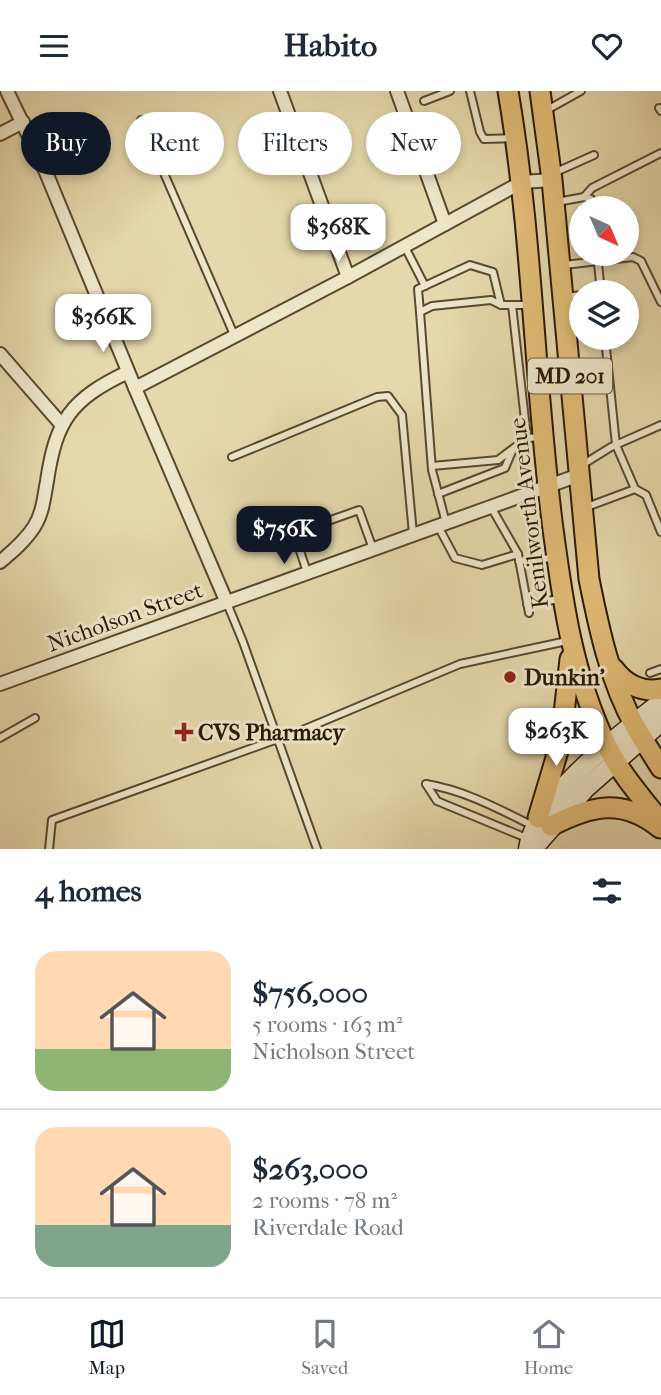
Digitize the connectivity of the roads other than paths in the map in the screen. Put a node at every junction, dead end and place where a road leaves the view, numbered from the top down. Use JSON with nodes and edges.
{"nodes":[{"id":1,"x":7,"y":91,"type":"edge"},
{"id":2,"x":280,"y":91,"type":"edge"},
{"id":3,"x":397,"y":91,"type":"edge"},
{"id":4,"x":450,"y":91,"type":"edge"},
{"id":5,"x":470,"y":91,"type":"edge"},
{"id":6,"x":508,"y":91,"type":"edge"},
{"id":7,"x":540,"y":91,"type":"edge"},
{"id":8,"x":581,"y":91,"type":"edge"},
{"id":9,"x":424,"y":100,"type":"dead end"},
{"id":10,"x":542,"y":112,"type":"junction"},
{"id":11,"x":21,"y":118,"type":"edge"},
{"id":12,"x":21,"y":123,"type":"edge"},
{"id":13,"x":0,"y":134,"type":"edge"},
{"id":14,"x":516,"y":138,"type":"junction"},
{"id":15,"x":661,"y":153,"type":"edge"},
{"id":16,"x":594,"y":155,"type":"dead end"},
{"id":17,"x":48,"y":175,"type":"edge"},
{"id":18,"x":165,"y":175,"type":"edge"},
{"id":19,"x":551,"y":177,"type":"junction"},
{"id":20,"x":522,"y":182,"type":"junction"},
{"id":21,"x":585,"y":196,"type":"edge"},
{"id":22,"x":569,"y":200,"type":"edge"},
{"id":23,"x":553,"y":203,"type":"junction"},
{"id":24,"x":445,"y":224,"type":"junction"},
{"id":25,"x":405,"y":247,"type":"junction"},
{"id":26,"x":639,"y":260,"type":"edge"},
{"id":27,"x":569,"y":263,"type":"edge"},
{"id":28,"x":559,"y":265,"type":"junction"},
{"id":29,"x":348,"y":277,"type":"junction"},
{"id":30,"x":425,"y":286,"type":"junction"},
{"id":31,"x":569,"y":291,"type":"edge"},
{"id":32,"x":661,"y":302,"type":"edge"},
{"id":33,"x":501,"y":305,"type":"junction"},
{"id":34,"x":512,"y":305,"type":"junction"},
{"id":35,"x":533,"y":305,"type":"junction"},
{"id":36,"x":421,"y":312,"type":"junction"},
{"id":37,"x":234,"y":337,"type":"junction"},
{"id":38,"x":573,"y":350,"type":"edge"},
{"id":39,"x":607,"y":350,"type":"edge"},
{"id":40,"x":0,"y":354,"type":"edge"},
{"id":41,"x":128,"y":372,"type":"junction"},
{"id":42,"x":135,"y":388,"type":"junction"},
{"id":43,"x":61,"y":424,"type":"junction"},
{"id":44,"x":661,"y":425,"type":"edge"},
{"id":45,"x":535,"y":437,"type":"junction"},
{"id":46,"x":617,"y":445,"type":"junction"},
{"id":47,"x":514,"y":447,"type":"junction"},
{"id":48,"x":232,"y":457,"type":"dead end"},
{"id":49,"x":432,"y":466,"type":"junction"},
{"id":50,"x":579,"y":471,"type":"junction"},
{"id":51,"x":548,"y":487,"type":"junction"},
{"id":52,"x":635,"y":489,"type":"junction"},
{"id":53,"x":438,"y":494,"type":"junction"},
{"id":54,"x":491,"y":507,"type":"junction"},
{"id":55,"x":582,"y":509,"type":"junction"},
{"id":56,"x":442,"y":525,"type":"junction"},
{"id":57,"x":661,"y":532,"type":"edge"},
{"id":58,"x":414,"y":535,"type":"junction"},
{"id":59,"x":374,"y":551,"type":"junction"},
{"id":60,"x":519,"y":557,"type":"junction"},
{"id":61,"x":557,"y":557,"type":"junction"},
{"id":62,"x":0,"y":562,"type":"edge"},
{"id":63,"x":308,"y":575,"type":"junction"},
{"id":64,"x":563,"y":599,"type":"junction"},
{"id":65,"x":227,"y":603,"type":"junction"},
{"id":66,"x":527,"y":604,"type":"junction"},
{"id":67,"x":528,"y":613,"type":"dead end"},
{"id":68,"x":570,"y":642,"type":"junction"},
{"id":69,"x":609,"y":662,"type":"junction"},
{"id":70,"x":661,"y":669,"type":"edge"},
{"id":71,"x":655,"y":681,"type":"edge"},
{"id":72,"x":0,"y":684,"type":"edge"},
{"id":73,"x":661,"y":702,"type":"edge"},
{"id":74,"x":35,"y":718,"type":"dead end"},
{"id":75,"x":661,"y":722,"type":"edge"},
{"id":76,"x":638,"y":731,"type":"junction"},
{"id":77,"x":0,"y":738,"type":"edge"},
{"id":78,"x":278,"y":739,"type":"junction"},
{"id":79,"x":611,"y":754,"type":"junction"},
{"id":80,"x":661,"y":768,"type":"edge"},
{"id":81,"x":661,"y":822,"type":"edge"},
{"id":82,"x":661,"y":829,"type":"edge"},
{"id":83,"x":536,"y":835,"type":"edge"},
{"id":84,"x":49,"y":849,"type":"edge"},
{"id":85,"x":317,"y":849,"type":"edge"}],
"edges":[{"from":1,"to":11,"type":"street"},
{"from":2,"to":29,"type":"street"},
{"from":3,"to":24,"type":"street"},
{"from":4,"to":9,"type":"lane"},
{"from":5,"to":14,"type":"lane"},
{"from":6,"to":14,"type":"main road","name":"Kenilworth Avenue","number":"MD 201"},
{"from":7,"to":10,"type":"main road","number":"MD 201"},
{"from":8,"to":10,"type":"lane"},
{"from":10,"to":19,"type":"main road","number":"MD 201"},
{"from":12,"to":13,"type":"street"},
{"from":14,"to":20,"type":"main road","name":"Kenilworth Avenue","number":"MD 201"},
{"from":15,"to":21,"type":"lane"},
{"from":16,"to":19,"type":"lane"},
{"from":17,"to":41,"type":"street"},
{"from":18,"to":37,"type":"lane"},
{"from":19,"to":20,"type":"street"},
{"from":19,"to":23,"type":"main road","number":"MD 201"},
{"from":20,"to":24,"type":"street"},
{"from":20,"to":35,"type":"main road","name":"Kenilworth Avenue","number":"MD 201"},
{"from":22,"to":23,"type":"lane"},
{"from":23,"to":28,"type":"main road","number":"MD 201"},
{"from":24,"to":25,"type":"street"},
{"from":25,"to":29,"type":"street"},
{"from":25,"to":30,"type":"lane"},
{"from":26,"to":32,"type":"lane"},
{"from":27,"to":28,"type":"lane"},
{"from":28,"to":31,"type":"main road","number":"MD 201"},
{"from":29,"to":37,"type":"street"},
{"from":30,"to":33,"type":"lane"},
{"from":30,"to":36,"type":"lane"},
{"from":33,"to":34,"type":"lane"},
{"from":33,"to":36,"type":"lane"},
{"from":34,"to":35,"type":"lane"},
{"from":34,"to":45,"type":"lane"},
{"from":35,"to":45,"type":"main road","name":"Kenilworth Avenue","number":"MD 201"},
{"from":36,"to":49,"type":"lane"},
{"from":37,"to":42,"type":"street"},
{"from":38,"to":50,"type":"main road","number":"MD 201"},
{"from":39,"to":46,"type":"lane"},
{"from":40,"to":43,"type":"street"},
{"from":41,"to":42,"type":"street"},
{"from":41,"to":43,"type":"street"},
{"from":42,"to":65,"type":"street"},
{"from":43,"to":62,"type":"street"},
{"from":44,"to":46,"type":"lane"},
{"from":45,"to":47,"type":"lane"},
{"from":45,"to":51,"type":"main road","name":"Kenilworth Avenue","number":"MD 201"},
{"from":46,"to":50,"type":"lane"},
{"from":46,"to":52,"type":"lane"},
{"from":47,"to":49,"type":"lane"},
{"from":47,"to":53,"type":"lane"},
{"from":48,"to":58,"type":"lane"},
{"from":49,"to":53,"type":"lane"},
{"from":50,"to":51,"type":"street","name":"Nicholson Street"},
{"from":50,"to":55,"type":"main road","number":"MD 201"},
{"from":51,"to":54,"type":"street","name":"Nicholson Street"},
{"from":51,"to":61,"type":"main road","name":"Kenilworth Avenue","number":"MD 201"},
{"from":52,"to":55,"type":"lane"},
{"from":52,"to":57,"type":"lane"},
{"from":53,"to":56,"type":"lane"},
{"from":54,"to":56,"type":"street","name":"Nicholson Street"},
{"from":54,"to":60,"type":"lane"},
{"from":55,"to":69,"type":"main road","number":"MD 201"},
{"from":56,"to":58,"type":"street","name":"Nicholson Street"},
{"from":56,"to":60,"type":"lane"},
{"from":58,"to":59,"type":"street","name":"Nicholson Street"},
{"from":59,"to":63,"type":"street","name":"Nicholson Street"},
{"from":59,"to":63,"type":"lane"},
{"from":60,"to":61,"type":"lane"},
{"from":60,"to":66,"type":"lane"},
{"from":61,"to":64,"type":"main road","name":"Kenilworth Avenue","number":"MD 201"},
{"from":63,"to":65,"type":"street","name":"Nicholson Street"},
{"from":64,"to":66,"type":"lane"},
{"from":64,"to":68,"type":"main road","name":"Kenilworth Avenue","number":"MD 201"},
{"from":65,"to":72,"type":"street","name":"Nicholson Street"},
{"from":65,"to":78,"type":"lane"},
{"from":66,"to":67,"type":"lane"},
{"from":68,"to":78,"type":"lane"},
{"from":68,"to":79,"type":"main road","name":"Kenilworth Avenue","number":"MD 201"},
{"from":68,"to":83,"type":"main road"},
{"from":69,"to":71,"type":"main road"},
{"from":69,"to":76,"type":"main road","number":"MD 201"},
{"from":70,"to":71,"type":"lane"},
{"from":73,"to":76,"type":"street"},
{"from":74,"to":77,"type":"lane"},
{"from":75,"to":76,"type":"street"},
{"from":76,"to":79,"type":"street"},
{"from":76,"to":80,"type":"main road","number":"MD 201"},
{"from":78,"to":84,"type":"lane"},
{"from":78,"to":85,"type":"lane"},
{"from":79,"to":81,"type":"main road","name":"Kenilworth Avenue","number":"MD 201"},
{"from":79,"to":83,"type":"street"},
{"from":82,"to":83,"type":"main road"},
{"from":83,"to":83,"type":"lane"}]}
